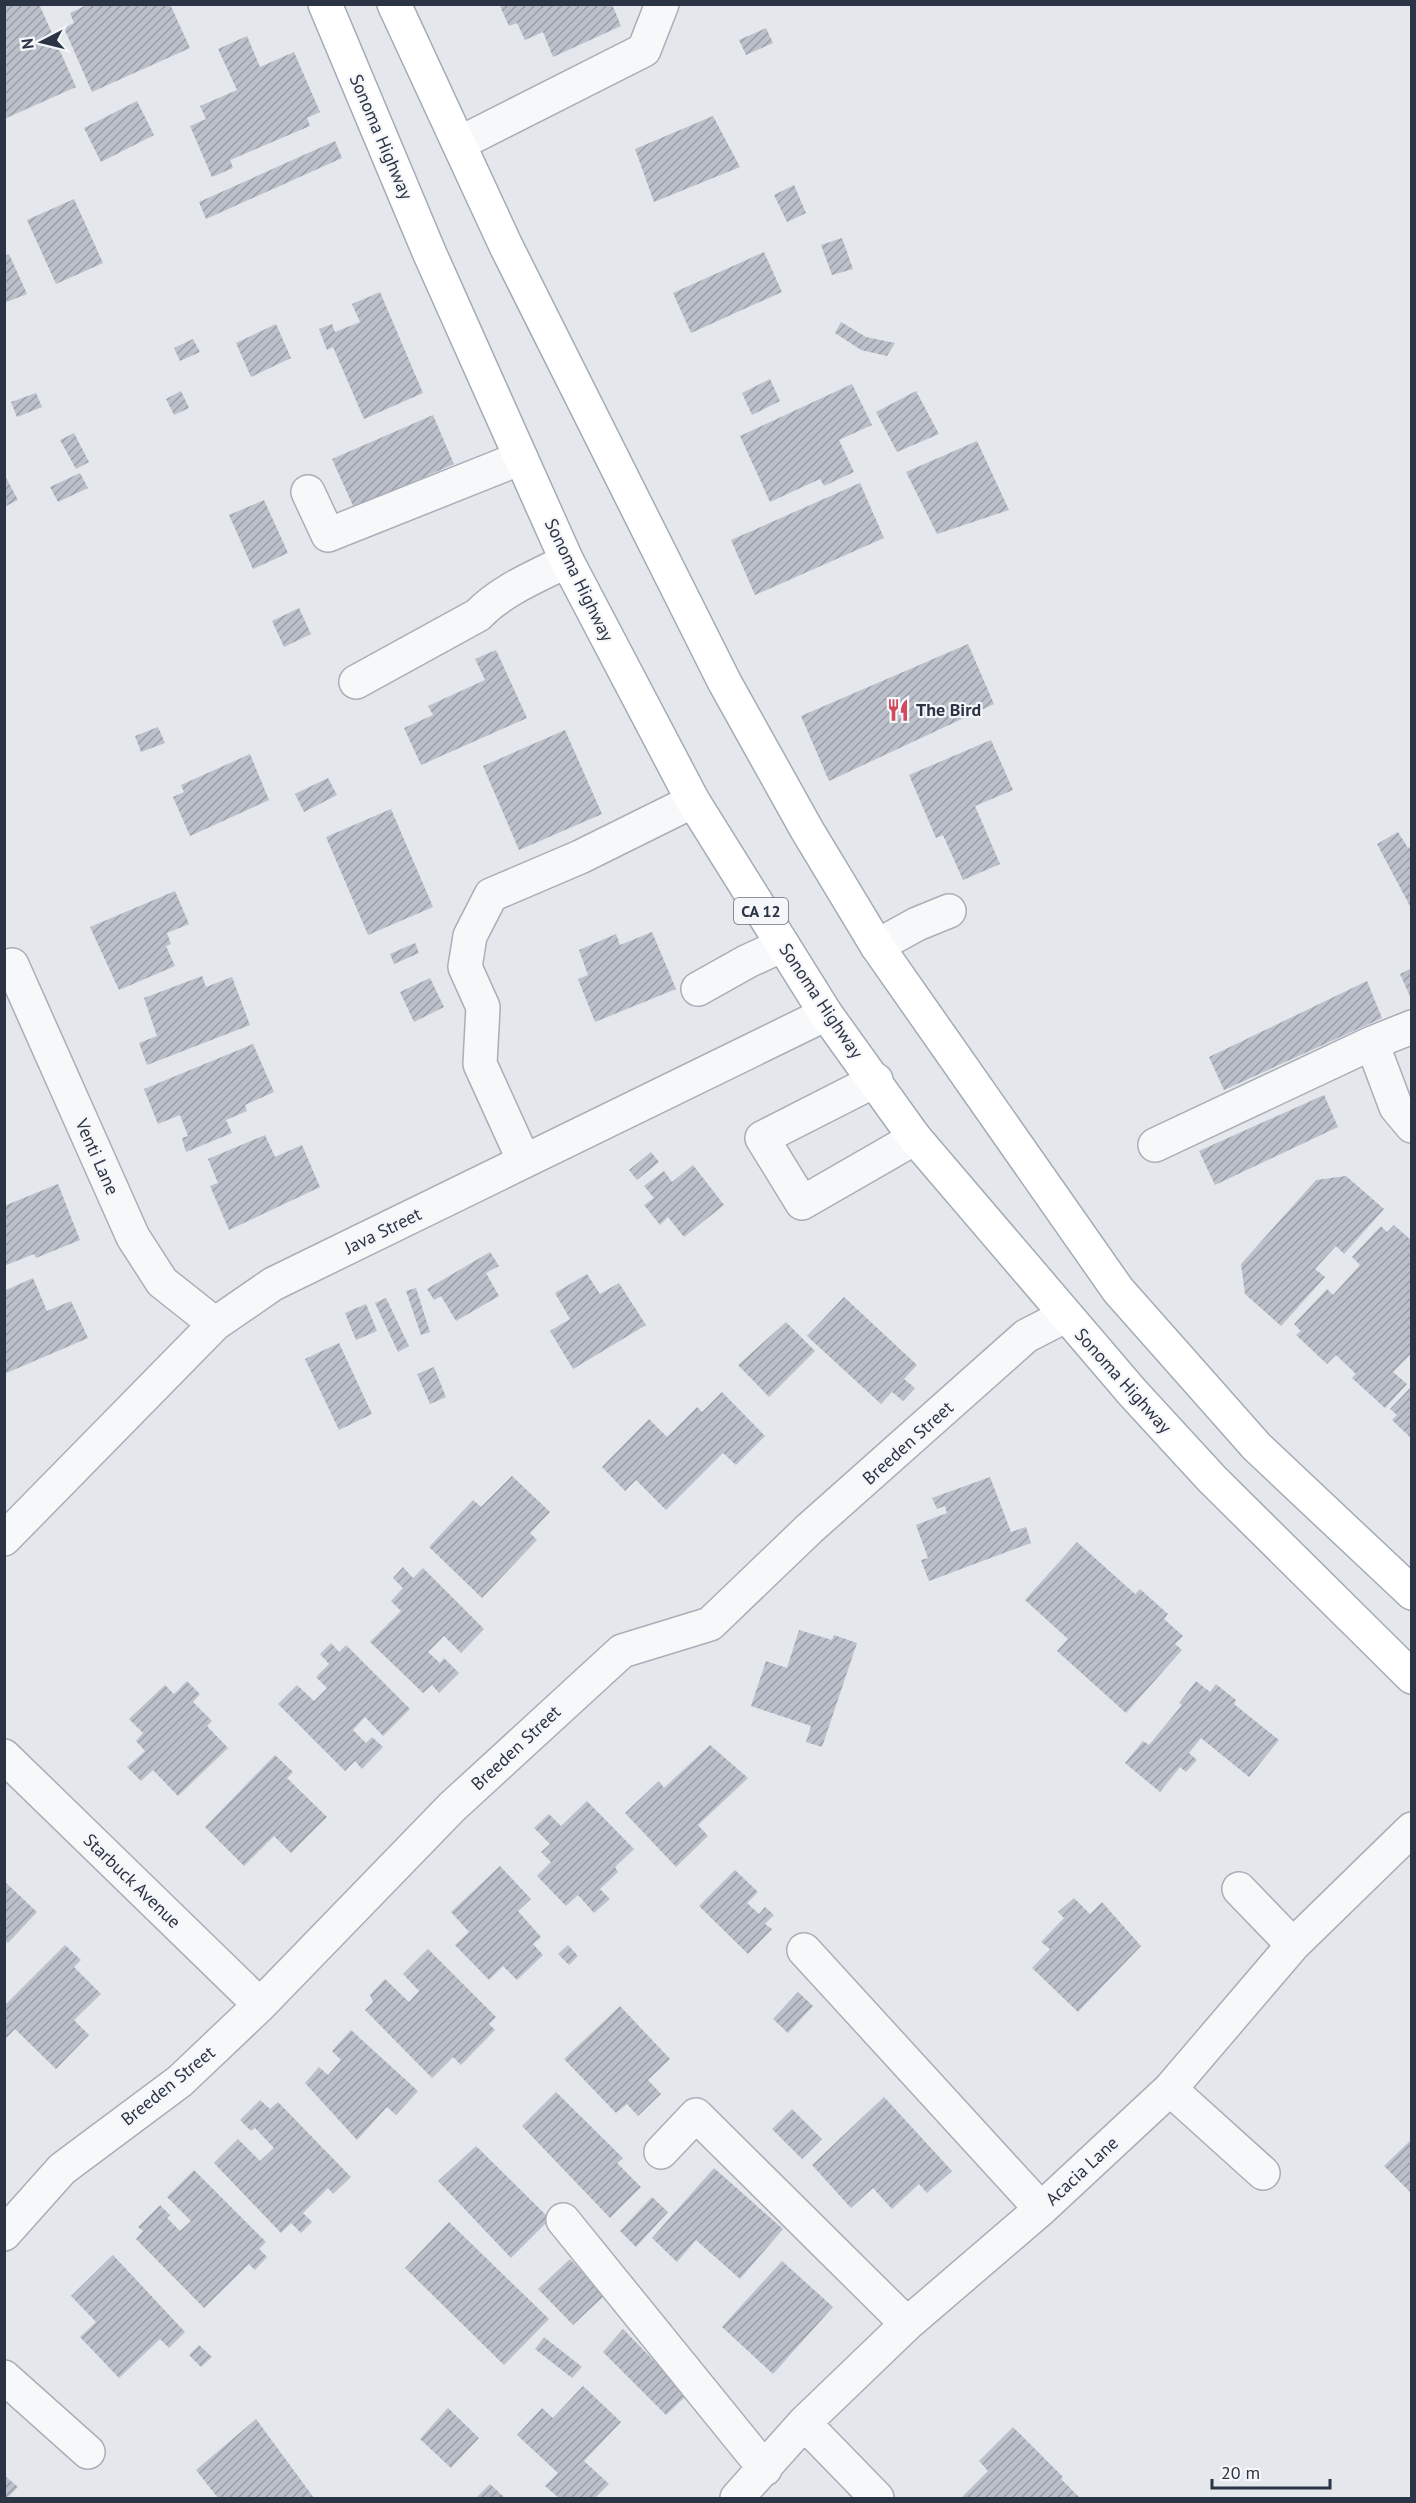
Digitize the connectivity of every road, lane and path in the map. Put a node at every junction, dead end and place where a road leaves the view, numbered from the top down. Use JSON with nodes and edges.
{"nodes":[{"id":1,"x":325,"y":4,"type":"edge"},
{"id":2,"x":394,"y":4,"type":"edge"},
{"id":3,"x":662,"y":4,"type":"edge"},
{"id":4,"x":460,"y":143,"type":"junction"},
{"id":5,"x":521,"y":458,"type":"junction"},
{"id":6,"x":308,"y":492,"type":"dead end"},
{"id":7,"x":567,"y":561,"type":"junction"},
{"id":8,"x":356,"y":682,"type":"dead end"},
{"id":9,"x":693,"y":801,"type":"junction"},
{"id":10,"x":949,"y":911,"type":"dead end"},
{"id":11,"x":783,"y":945,"type":"junction"},
{"id":12,"x":877,"y":946,"type":"junction"},
{"id":13,"x":12,"y":965,"type":"dead end"},
{"id":14,"x":698,"y":989,"type":"dead end"},
{"id":15,"x":826,"y":1014,"type":"junction"},
{"id":16,"x":1412,"y":1027,"type":"edge"},
{"id":17,"x":1372,"y":1043,"type":"junction"},
{"id":18,"x":876,"y":1080,"type":"junction"},
{"id":19,"x":1412,"y":1126,"type":"edge"},
{"id":20,"x":915,"y":1138,"type":"junction"},
{"id":21,"x":1155,"y":1145,"type":"dead end"},
{"id":22,"x":524,"y":1161,"type":"junction"},
{"id":23,"x":1065,"y":1316,"type":"junction"},
{"id":24,"x":215,"y":1324,"type":"junction"},
{"id":25,"x":4,"y":1539,"type":"edge"},
{"id":26,"x":1412,"y":1593,"type":"edge"},
{"id":27,"x":1412,"y":1677,"type":"edge"},
{"id":28,"x":4,"y":1756,"type":"edge"},
{"id":29,"x":1412,"y":1829,"type":"edge"},
{"id":30,"x":1239,"y":1889,"type":"dead end"},
{"id":31,"x":1293,"y":1946,"type":"junction"},
{"id":32,"x":804,"y":1950,"type":"dead end"},
{"id":33,"x":260,"y":2005,"type":"junction"},
{"id":34,"x":1170,"y":2089,"type":"junction"},
{"id":35,"x":661,"y":2152,"type":"dead end"},
{"id":36,"x":1263,"y":2173,"type":"dead end"},
{"id":37,"x":1041,"y":2209,"type":"junction"},
{"id":38,"x":563,"y":2220,"type":"dead end"},
{"id":39,"x":4,"y":2234,"type":"edge"},
{"id":40,"x":907,"y":2324,"type":"junction"},
{"id":41,"x":4,"y":2377,"type":"edge"},
{"id":42,"x":804,"y":2423,"type":"junction"},
{"id":43,"x":88,"y":2452,"type":"dead end"},
{"id":44,"x":765,"y":2469,"type":"junction"},
{"id":45,"x":737,"y":2499,"type":"edge"},
{"id":46,"x":877,"y":2499,"type":"edge"}],
"edges":[{"from":1,"to":5,"type":"main road","name":"Sonoma Highway","number":"CA 12"},
{"from":2,"to":4,"type":"main road"},
{"from":3,"to":4,"type":"street"},
{"from":4,"to":12,"type":"main road"},
{"from":5,"to":6,"type":"street"},
{"from":5,"to":7,"type":"main road","name":"Sonoma Highway","number":"CA 12"},
{"from":7,"to":8,"type":"street"},
{"from":7,"to":9,"type":"main road","name":"Sonoma Highway","number":"CA 12"},
{"from":9,"to":11,"type":"main road","name":"Sonoma Highway","number":"CA 12"},
{"from":9,"to":22,"type":"street"},
{"from":10,"to":12,"type":"street"},
{"from":11,"to":14,"type":"street"},
{"from":11,"to":15,"type":"main road","name":"Sonoma Highway","number":"CA 12"},
{"from":12,"to":26,"type":"main road"},
{"from":13,"to":24,"type":"street","name":"Venti Lane"},
{"from":15,"to":18,"type":"main road","name":"Sonoma Highway","number":"CA 12"},
{"from":15,"to":22,"type":"street","name":"Java Street"},
{"from":16,"to":17,"type":"street"},
{"from":17,"to":19,"type":"street"},
{"from":17,"to":21,"type":"street"},
{"from":18,"to":20,"type":"main road","name":"Sonoma Highway","number":"CA 12"},
{"from":18,"to":20,"type":"street"},
{"from":20,"to":23,"type":"main road","name":"Sonoma Highway","number":"CA 12"},
{"from":22,"to":24,"type":"street","name":"Java Street"},
{"from":23,"to":27,"type":"main road","name":"Sonoma Highway","number":"CA 12"},
{"from":23,"to":33,"type":"street","name":"Breeden Street"},
{"from":24,"to":25,"type":"street","name":"Java Street"},
{"from":28,"to":33,"type":"street","name":"Starbuck Avenue"},
{"from":29,"to":31,"type":"street","name":"Acacia Lane"},
{"from":30,"to":31,"type":"street"},
{"from":31,"to":34,"type":"street","name":"Acacia Lane"},
{"from":32,"to":37,"type":"street"},
{"from":33,"to":39,"type":"street","name":"Breeden Street"},
{"from":34,"to":36,"type":"street"},
{"from":34,"to":37,"type":"street","name":"Acacia Lane"},
{"from":35,"to":40,"type":"street"},
{"from":37,"to":40,"type":"street","name":"Acacia Lane"},
{"from":38,"to":44,"type":"street"},
{"from":40,"to":42,"type":"street","name":"Acacia Lane"},
{"from":41,"to":43,"type":"street"},
{"from":42,"to":44,"type":"street","name":"Acacia Lane"},
{"from":42,"to":46,"type":"street"},
{"from":44,"to":45,"type":"street","name":"Acacia Lane"}]}
